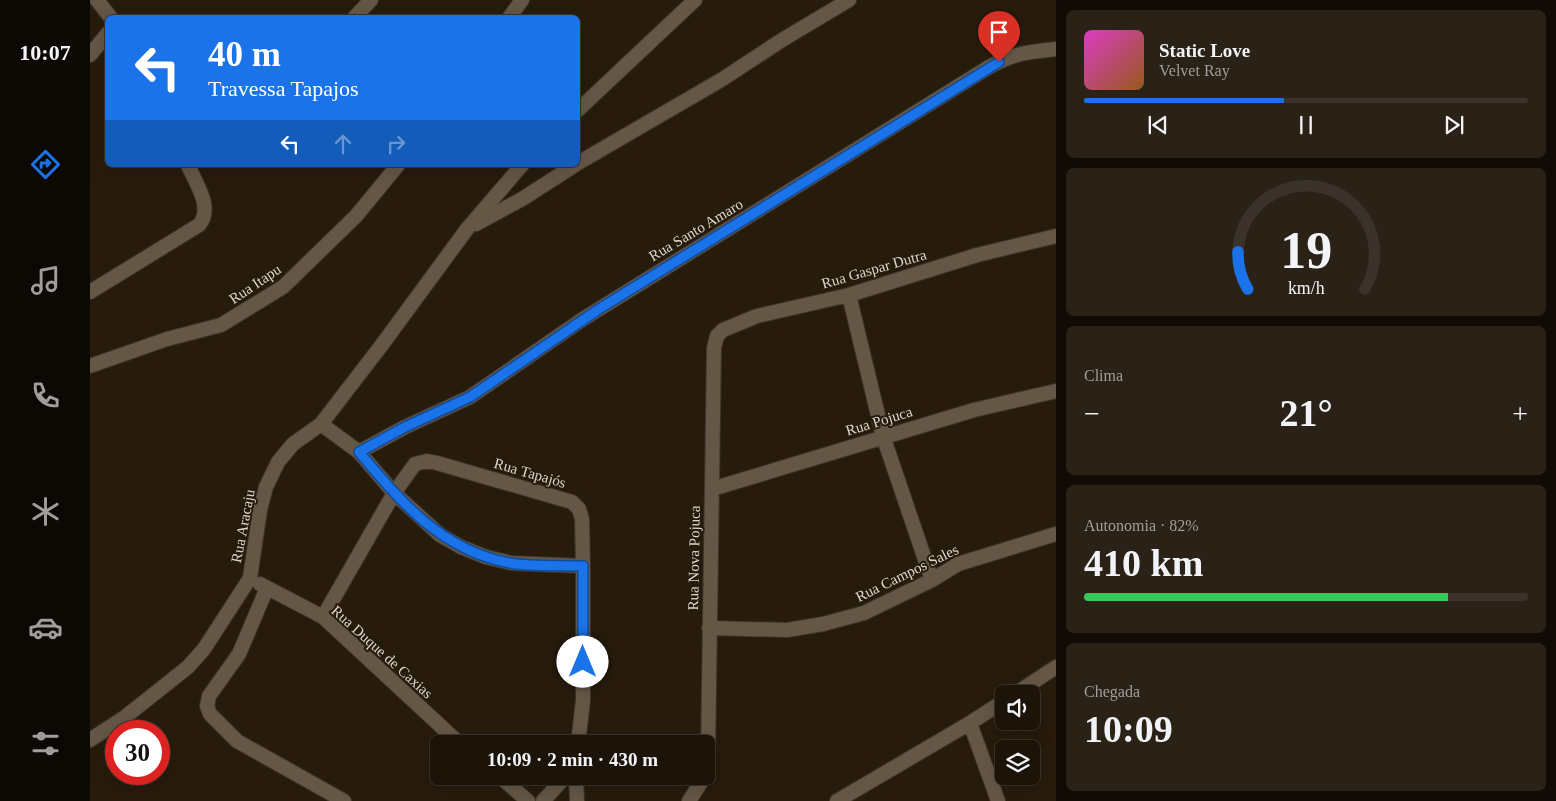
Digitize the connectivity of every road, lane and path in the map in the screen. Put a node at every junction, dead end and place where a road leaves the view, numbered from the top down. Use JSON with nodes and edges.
{"nodes":[{"id":1,"x":97,"y":0,"type":"edge"},
{"id":2,"x":371,"y":0,"type":"edge"},
{"id":3,"x":522,"y":0,"type":"edge"},
{"id":4,"x":849,"y":0,"type":"edge"},
{"id":5,"x":687,"y":2,"type":"edge"},
{"id":6,"x":109,"y":15,"type":"edge"},
{"id":7,"x":357,"y":15,"type":"edge"},
{"id":8,"x":511,"y":15,"type":"edge"},
{"id":9,"x":105,"y":37,"type":"edge"},
{"id":10,"x":1056,"y":49,"type":"edge"},
{"id":11,"x":90,"y":55,"type":"edge"},
{"id":12,"x":580,"y":108,"type":"edge"},
{"id":13,"x":580,"y":162,"type":"edge"},
{"id":14,"x":189,"y":167,"type":"edge"},
{"id":15,"x":396,"y":167,"type":"edge"},
{"id":16,"x":520,"y":167,"type":"edge"},
{"id":17,"x":571,"y":167,"type":"edge"},
{"id":18,"x":466,"y":230,"type":"junction"},
{"id":19,"x":1056,"y":236,"type":"edge"},
{"id":20,"x":90,"y":292,"type":"edge"},
{"id":21,"x":849,"y":295,"type":"junction"},
{"id":22,"x":714,"y":348,"type":"joint"},
{"id":23,"x":90,"y":366,"type":"edge"},
{"id":24,"x":1056,"y":391,"type":"edge"},
{"id":25,"x":321,"y":424,"type":"junction"},
{"id":26,"x":884,"y":436,"type":"junction"},
{"id":27,"x":359,"y":452,"type":"junction"},
{"id":28,"x":712,"y":489,"type":"junction"},
{"id":29,"x":394,"y":493,"type":"junction"},
{"id":30,"x":1056,"y":534,"type":"edge"},
{"id":31,"x":583,"y":566,"type":"junction"},
{"id":32,"x":250,"y":578,"type":"junction"},
{"id":33,"x":932,"y":580,"type":"junction"},
{"id":34,"x":267,"y":588,"type":"junction"},
{"id":35,"x":323,"y":617,"type":"junction"},
{"id":36,"x":709,"y":628,"type":"junction"},
{"id":37,"x":1056,"y":667,"type":"edge"},
{"id":38,"x":1029,"y":685,"type":"edge"},
{"id":39,"x":995,"y":707,"type":"edge"},
{"id":40,"x":970,"y":723,"type":"junction"},
{"id":41,"x":450,"y":735,"type":"edge"},
{"id":42,"x":579,"y":735,"type":"edge"},
{"id":43,"x":708,"y":735,"type":"edge"},
{"id":44,"x":90,"y":740,"type":"edge"},
{"id":45,"x":509,"y":785,"type":"edge"},
{"id":46,"x":558,"y":785,"type":"edge"},
{"id":47,"x":576,"y":785,"type":"edge"},
{"id":48,"x":699,"y":785,"type":"edge"},
{"id":49,"x":344,"y":801,"type":"edge"},
{"id":50,"x":528,"y":801,"type":"edge"},
{"id":51,"x":543,"y":801,"type":"edge"},
{"id":52,"x":577,"y":801,"type":"edge"},
{"id":53,"x":689,"y":801,"type":"edge"},
{"id":54,"x":836,"y":801,"type":"edge"},
{"id":55,"x":998,"y":801,"type":"edge"}],
"edges":[{"from":1,"to":6,"type":"street"},
{"from":2,"to":7,"type":"street"},
{"from":3,"to":8,"type":"street"},
{"from":4,"to":13,"type":"street"},
{"from":5,"to":12,"type":"street"},
{"from":9,"to":11,"type":"street"},
{"from":10,"to":27,"type":"street","name":"Rua Santo Amaro"},
{"from":14,"to":20,"type":"street"},
{"from":15,"to":23,"type":"street","name":"Rua Itapu"},
{"from":16,"to":18,"type":"street","name":"Rua Aracaju"},
{"from":17,"to":18,"type":"street"},
{"from":18,"to":25,"type":"street","name":"Rua Aracaju"},
{"from":19,"to":21,"type":"street","name":"Rua Gaspar Dutra"},
{"from":21,"to":22,"type":"street","name":"Rua Gaspar Dutra"},
{"from":21,"to":26,"type":"street"},
{"from":22,"to":28,"type":"street","name":"Rua Nova Pojuca"},
{"from":24,"to":26,"type":"street","name":"Rua Pojuca"},
{"from":25,"to":27,"type":"street"},
{"from":25,"to":32,"type":"street","name":"Rua Aracaju"},
{"from":26,"to":28,"type":"street","name":"Rua Pojuca"},
{"from":26,"to":33,"type":"street"},
{"from":27,"to":29,"type":"street"},
{"from":28,"to":36,"type":"street","name":"Rua Nova Pojuca"},
{"from":29,"to":31,"type":"street"},
{"from":29,"to":31,"type":"street","name":"Rua Tapajós"},
{"from":29,"to":35,"type":"street","name":"Rua Tapajós"},
{"from":30,"to":33,"type":"street","name":"Rua Campos Sales"},
{"from":31,"to":42,"type":"street","name":"Rua Tapajós"},
{"from":32,"to":34,"type":"street","name":"Rua Duque de Caxias"},
{"from":32,"to":44,"type":"street","name":"Rua Aracaju"},
{"from":33,"to":36,"type":"street","name":"Rua Campos Sales"},
{"from":34,"to":35,"type":"street","name":"Rua Duque de Caxias"},
{"from":34,"to":49,"type":"street"},
{"from":35,"to":41,"type":"street","name":"Rua Duque de Caxias"},
{"from":36,"to":43,"type":"street","name":"Rua Nova Pojuca"},
{"from":37,"to":38,"type":"street"},
{"from":39,"to":40,"type":"street"},
{"from":40,"to":54,"type":"street"},
{"from":40,"to":55,"type":"street"},
{"from":45,"to":50,"type":"street"},
{"from":46,"to":51,"type":"street"},
{"from":47,"to":52,"type":"street"},
{"from":48,"to":53,"type":"street"}]}
